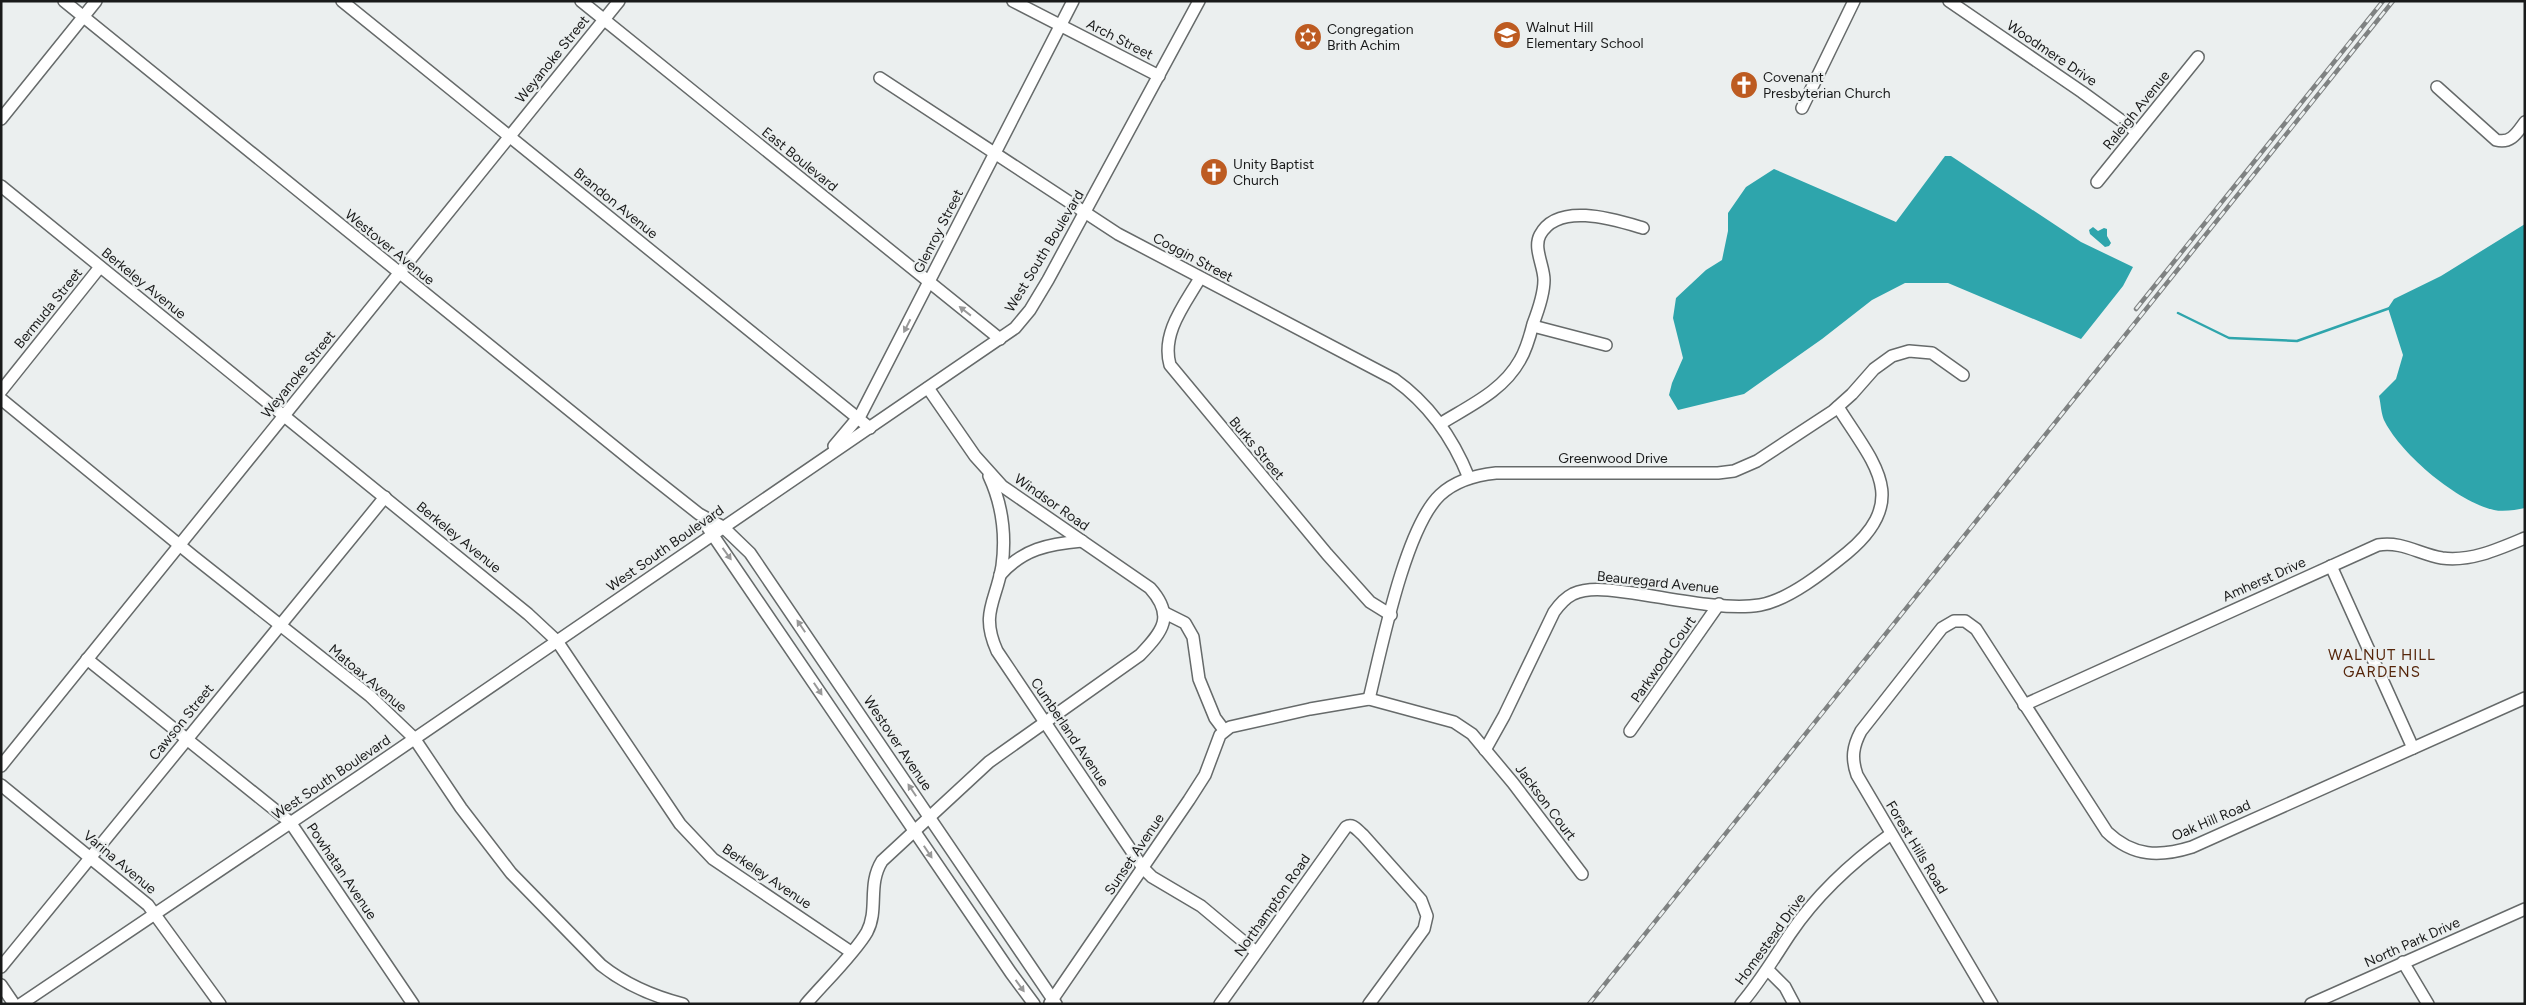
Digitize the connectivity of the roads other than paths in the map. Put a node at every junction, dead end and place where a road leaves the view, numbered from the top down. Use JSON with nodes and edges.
{"nodes":[{"id":1,"x":64,"y":1,"type":"edge"},
{"id":2,"x":96,"y":1,"type":"edge"},
{"id":3,"x":342,"y":1,"type":"edge"},
{"id":4,"x":581,"y":1,"type":"edge"},
{"id":5,"x":618,"y":1,"type":"edge"},
{"id":6,"x":1014,"y":1,"type":"edge"},
{"id":7,"x":1073,"y":1,"type":"edge"},
{"id":8,"x":1199,"y":1,"type":"edge"},
{"id":9,"x":1854,"y":1,"type":"edge"},
{"id":10,"x":1948,"y":1,"type":"edge"},
{"id":11,"x":84,"y":17,"type":"junction"},
{"id":12,"x":604,"y":20,"type":"junction"},
{"id":13,"x":1060,"y":25,"type":"junction"},
{"id":14,"x":2198,"y":57,"type":"dead end"},
{"id":15,"x":1159,"y":76,"type":"junction"},
{"id":16,"x":880,"y":78,"type":"dead end"},
{"id":17,"x":2438,"y":87,"type":"dead end"},
{"id":18,"x":1802,"y":108,"type":"dead end"},
{"id":19,"x":1,"y":119,"type":"edge"},
{"id":20,"x":2525,"y":122,"type":"edge"},
{"id":21,"x":2137,"y":132,"type":"junction"},
{"id":22,"x":508,"y":136,"type":"junction"},
{"id":23,"x":994,"y":154,"type":"junction"},
{"id":24,"x":2097,"y":182,"type":"dead end"},
{"id":25,"x":1,"y":186,"type":"edge"},
{"id":26,"x":1085,"y":213,"type":"junction"},
{"id":27,"x":1643,"y":228,"type":"dead end"},
{"id":28,"x":100,"y":267,"type":"junction"},
{"id":29,"x":399,"y":273,"type":"junction"},
{"id":30,"x":1200,"y":278,"type":"junction"},
{"id":31,"x":929,"y":282,"type":"junction"},
{"id":32,"x":1533,"y":326,"type":"junction"},
{"id":33,"x":1000,"y":339,"type":"junction"},
{"id":34,"x":1606,"y":345,"type":"dead end"},
{"id":35,"x":1963,"y":375,"type":"dead end"},
{"id":36,"x":928,"y":388,"type":"junction"},
{"id":37,"x":1,"y":391,"type":"edge"},
{"id":38,"x":1,"y":399,"type":"edge"},
{"id":39,"x":1838,"y":407,"type":"junction"},
{"id":40,"x":284,"y":416,"type":"junction"},
{"id":41,"x":859,"y":418,"type":"junction"},
{"id":42,"x":1440,"y":424,"type":"junction"},
{"id":43,"x":870,"y":428,"type":"junction"},
{"id":44,"x":816,"y":464,"type":"junction"},
{"id":45,"x":986,"y":470,"type":"junction"},
{"id":46,"x":1469,"y":478,"type":"junction"},
{"id":47,"x":385,"y":497,"type":"junction"},
{"id":48,"x":699,"y":514,"type":"junction"},
{"id":49,"x":723,"y":527,"type":"junction"},
{"id":50,"x":712,"y":534,"type":"junction"},
{"id":51,"x":2525,"y":538,"type":"edge"},
{"id":52,"x":1082,"y":541,"type":"junction"},
{"id":53,"x":180,"y":545,"type":"junction"},
{"id":54,"x":2330,"y":566,"type":"junction"},
{"id":55,"x":1000,"y":575,"type":"junction"},
{"id":56,"x":1719,"y":604,"type":"junction"},
{"id":57,"x":1165,"y":613,"type":"junction"},
{"id":58,"x":1391,"y":615,"type":"junction"},
{"id":59,"x":280,"y":625,"type":"junction"},
{"id":60,"x":557,"y":641,"type":"junction"},
{"id":61,"x":88,"y":659,"type":"junction"},
{"id":62,"x":2525,"y":698,"type":"edge"},
{"id":63,"x":1369,"y":699,"type":"junction"},
{"id":64,"x":1881,"y":704,"type":"joint"},
{"id":65,"x":2024,"y":705,"type":"junction"},
{"id":66,"x":864,"y":719,"type":"junction"},
{"id":67,"x":1046,"y":722,"type":"junction"},
{"id":68,"x":845,"y":730,"type":"junction"},
{"id":69,"x":1224,"y":730,"type":"junction"},
{"id":70,"x":1630,"y":730,"type":"dead end"},
{"id":71,"x":414,"y":738,"type":"junction"},
{"id":72,"x":186,"y":740,"type":"junction"},
{"id":73,"x":2413,"y":748,"type":"junction"},
{"id":74,"x":1485,"y":750,"type":"junction"},
{"id":75,"x":1,"y":766,"type":"edge"},
{"id":76,"x":1,"y":784,"type":"edge"},
{"id":77,"x":929,"y":816,"type":"junction"},
{"id":78,"x":290,"y":822,"type":"junction"},
{"id":79,"x":913,"y":830,"type":"junction"},
{"id":80,"x":1891,"y":834,"type":"junction"},
{"id":81,"x":91,"y":857,"type":"junction"},
{"id":82,"x":1143,"y":868,"type":"junction"},
{"id":83,"x":1582,"y":874,"type":"dead end"},
{"id":84,"x":990,"y":906,"type":"junction"},
{"id":85,"x":2525,"y":909,"type":"edge"},
{"id":86,"x":156,"y":914,"type":"junction"},
{"id":87,"x":973,"y":918,"type":"junction"},
{"id":88,"x":851,"y":952,"type":"junction"},
{"id":89,"x":1256,"y":952,"type":"junction"},
{"id":90,"x":2403,"y":962,"type":"junction"},
{"id":91,"x":1,"y":966,"type":"edge"},
{"id":92,"x":1768,"y":970,"type":"junction"},
{"id":93,"x":1,"y":985,"type":"edge"},
{"id":94,"x":1053,"y":1002,"type":"edge"},
{"id":95,"x":14,"y":1004,"type":"edge"},
{"id":96,"x":21,"y":1004,"type":"edge"},
{"id":97,"x":220,"y":1004,"type":"edge"},
{"id":98,"x":413,"y":1004,"type":"edge"},
{"id":99,"x":683,"y":1004,"type":"edge"},
{"id":100,"x":806,"y":1004,"type":"edge"},
{"id":101,"x":1034,"y":1004,"type":"edge"},
{"id":102,"x":1220,"y":1004,"type":"edge"},
{"id":103,"x":1369,"y":1004,"type":"edge"},
{"id":104,"x":1741,"y":1004,"type":"edge"},
{"id":105,"x":1794,"y":1004,"type":"edge"},
{"id":106,"x":1992,"y":1004,"type":"edge"},
{"id":107,"x":2311,"y":1004,"type":"edge"},
{"id":108,"x":2428,"y":1004,"type":"edge"}],
"edges":[{"from":1,"to":11,"type":"street","name":"Westover Avenue"},
{"from":2,"to":11,"type":"street"},
{"from":3,"to":22,"type":"street","name":"Brandon Avenue"},
{"from":4,"to":12,"type":"street","name":"East Boulevard"},
{"from":5,"to":12,"type":"street","name":"Weyanoke Street"},
{"from":6,"to":13,"type":"street","name":"Arch Street"},
{"from":7,"to":13,"type":"street","name":"Glenroy Street"},
{"from":8,"to":15,"type":"street","name":"West South Boulevard"},
{"from":9,"to":18,"type":"street"},
{"from":10,"to":21,"type":"street","name":"Woodmere Drive"},
{"from":11,"to":19,"type":"street"},
{"from":11,"to":29,"type":"street","name":"Westover Avenue"},
{"from":12,"to":22,"type":"street","name":"Weyanoke Street"},
{"from":12,"to":31,"type":"street","name":"East Boulevard"},
{"from":13,"to":15,"type":"street","name":"Arch Street"},
{"from":13,"to":23,"type":"street","name":"Glenroy Street"},
{"from":14,"to":21,"type":"street","name":"Raleigh Avenue"},
{"from":15,"to":26,"type":"street","name":"West South Boulevard"},
{"from":16,"to":23,"type":"street","name":"Coggin Street"},
{"from":17,"to":20,"type":"street"},
{"from":21,"to":24,"type":"street","name":"Raleigh Avenue"},
{"from":22,"to":29,"type":"street","name":"Weyanoke Street"},
{"from":22,"to":41,"type":"street","name":"Brandon Avenue"},
{"from":23,"to":26,"type":"street","name":"Coggin Street"},
{"from":23,"to":31,"type":"street","name":"Glenroy Street"},
{"from":25,"to":28,"type":"street","name":"Berkeley Avenue"},
{"from":26,"to":30,"type":"street","name":"Coggin Street"},
{"from":26,"to":33,"type":"street","name":"West South Boulevard"},
{"from":27,"to":32,"type":"street"},
{"from":28,"to":37,"type":"street","name":"Bermuda Street"},
{"from":28,"to":40,"type":"street","name":"Berkeley Avenue"},
{"from":29,"to":40,"type":"street","name":"Weyanoke Street"},
{"from":29,"to":48,"type":"street","name":"Westover Avenue"},
{"from":30,"to":42,"type":"street","name":"Coggin Street"},
{"from":30,"to":58,"type":"street","name":"Burks Street"},
{"from":33,"to":31,"type":"street","name":"East Boulevard","one_way":true},
{"from":31,"to":41,"type":"street","name":"Glenroy Street","one_way":true},
{"from":32,"to":34,"type":"street"},
{"from":32,"to":42,"type":"street"},
{"from":33,"to":36,"type":"street","name":"West South Boulevard"},
{"from":35,"to":39,"type":"street","name":"Greenwood Drive"},
{"from":36,"to":43,"type":"street","name":"West South Boulevard"},
{"from":36,"to":45,"type":"street","name":"Windsor Road"},
{"from":38,"to":53,"type":"street","name":"Matoax Avenue"},
{"from":39,"to":46,"type":"street","name":"Greenwood Drive"},
{"from":39,"to":56,"type":"street","name":"Beauregard Avenue"},
{"from":40,"to":47,"type":"street","name":"Berkeley Avenue"},
{"from":40,"to":53,"type":"street","name":"Weyanoke Street"},
{"from":41,"to":43,"type":"street","name":"Brandon Avenue"},
{"from":41,"to":44,"type":"street","name":"Glenroy Street"},
{"from":42,"to":46,"type":"street","name":"Coggin Street"},
{"from":43,"to":44,"type":"street","name":"West South Boulevard"},
{"from":44,"to":49,"type":"street","name":"West South Boulevard"},
{"from":45,"to":52,"type":"street","name":"Windsor Road"},
{"from":45,"to":55,"type":"street","name":"Cumberland Avenue"},
{"from":46,"to":58,"type":"street","name":"Greenwood Drive"},
{"from":47,"to":59,"type":"street","name":"Cawson Street"},
{"from":47,"to":60,"type":"street","name":"Berkeley Avenue"},
{"from":48,"to":49,"type":"street","name":"Westover Avenue"},
{"from":48,"to":50,"type":"street","name":"Westover Avenue"},
{"from":49,"to":50,"type":"street","name":"West South Boulevard"},
{"from":66,"to":49,"type":"street","name":"Westover Avenue","one_way":true},
{"from":50,"to":60,"type":"street","name":"West South Boulevard"},
{"from":50,"to":68,"type":"street","name":"Westover Avenue","one_way":true},
{"from":51,"to":54,"type":"street","name":"Amherst Drive"},
{"from":52,"to":55,"type":"street"},
{"from":52,"to":57,"type":"street","name":"Windsor Road"},
{"from":53,"to":59,"type":"street","name":"Matoax Avenue"},
{"from":53,"to":61,"type":"street","name":"Weyanoke Street"},
{"from":54,"to":65,"type":"street","name":"Amherst Drive"},
{"from":54,"to":73,"type":"street"},
{"from":55,"to":67,"type":"street","name":"Cumberland Avenue"},
{"from":56,"to":70,"type":"street","name":"Parkwood Court"},
{"from":56,"to":74,"type":"street","name":"Beauregard Avenue"},
{"from":57,"to":67,"type":"street"},
{"from":57,"to":69,"type":"street"},
{"from":58,"to":63,"type":"street","name":"Greenwood Drive"},
{"from":59,"to":71,"type":"street","name":"Matoax Avenue"},
{"from":59,"to":72,"type":"street","name":"Cawson Street"},
{"from":60,"to":71,"type":"street","name":"West South Boulevard"},
{"from":60,"to":88,"type":"street","name":"Berkeley Avenue"},
{"from":61,"to":72,"type":"street","name":"Powhatan Avenue"},
{"from":61,"to":75,"type":"street","name":"Weyanoke Street"},
{"from":62,"to":73,"type":"street","name":"Oak Hill Road"},
{"from":63,"to":69,"type":"street"},
{"from":63,"to":74,"type":"street"},
{"from":64,"to":65,"type":"street","name":"Oak Hill Road"},
{"from":64,"to":80,"type":"street","name":"Forest Hills Road"},
{"from":65,"to":73,"type":"street","name":"Oak Hill Road"},
{"from":66,"to":68,"type":"street"},
{"from":77,"to":66,"type":"street","name":"Westover Avenue","one_way":true},
{"from":67,"to":77,"type":"street"},
{"from":67,"to":82,"type":"street","name":"Cumberland Avenue"},
{"from":68,"to":79,"type":"street","name":"Westover Avenue"},
{"from":69,"to":82,"type":"street","name":"Sunset Avenue"},
{"from":71,"to":78,"type":"street","name":"West South Boulevard"},
{"from":71,"to":99,"type":"street","name":"Matoax Avenue"},
{"from":72,"to":78,"type":"street","name":"Powhatan Avenue"},
{"from":72,"to":81,"type":"street","name":"Cawson Street"},
{"from":74,"to":83,"type":"street","name":"Jackson Court"},
{"from":76,"to":81,"type":"street","name":"Varina Avenue"},
{"from":77,"to":79,"type":"street"},
{"from":77,"to":84,"type":"street","name":"Westover Avenue"},
{"from":78,"to":86,"type":"street","name":"West South Boulevard"},
{"from":78,"to":98,"type":"street","name":"Powhatan Avenue"},
{"from":79,"to":87,"type":"street","name":"Westover Avenue","one_way":true},
{"from":79,"to":88,"type":"street"},
{"from":80,"to":92,"type":"street","name":"Homestead Drive"},
{"from":80,"to":106,"type":"street","name":"Forest Hills Road"},
{"from":81,"to":86,"type":"street","name":"Varina Avenue"},
{"from":81,"to":91,"type":"street","name":"Cawson Street"},
{"from":82,"to":89,"type":"street","name":"Cumberland Avenue"},
{"from":82,"to":94,"type":"street","name":"Sunset Avenue"},
{"from":84,"to":87,"type":"street"},
{"from":84,"to":94,"type":"street","name":"Westover Avenue"},
{"from":85,"to":90,"type":"street","name":"North Park Drive"},
{"from":86,"to":96,"type":"street","name":"West South Boulevard"},
{"from":86,"to":97,"type":"street","name":"Varina Avenue"},
{"from":87,"to":101,"type":"street","name":"Westover Avenue","one_way":true},
{"from":88,"to":100,"type":"street"},
{"from":89,"to":102,"type":"street","name":"Northampton Road"},
{"from":89,"to":103,"type":"street","name":"Northampton Road"},
{"from":90,"to":107,"type":"street","name":"North Park Drive"},
{"from":90,"to":108,"type":"street"},
{"from":92,"to":104,"type":"street","name":"Homestead Drive"},
{"from":92,"to":105,"type":"street"},
{"from":93,"to":95,"type":"street"}]}
